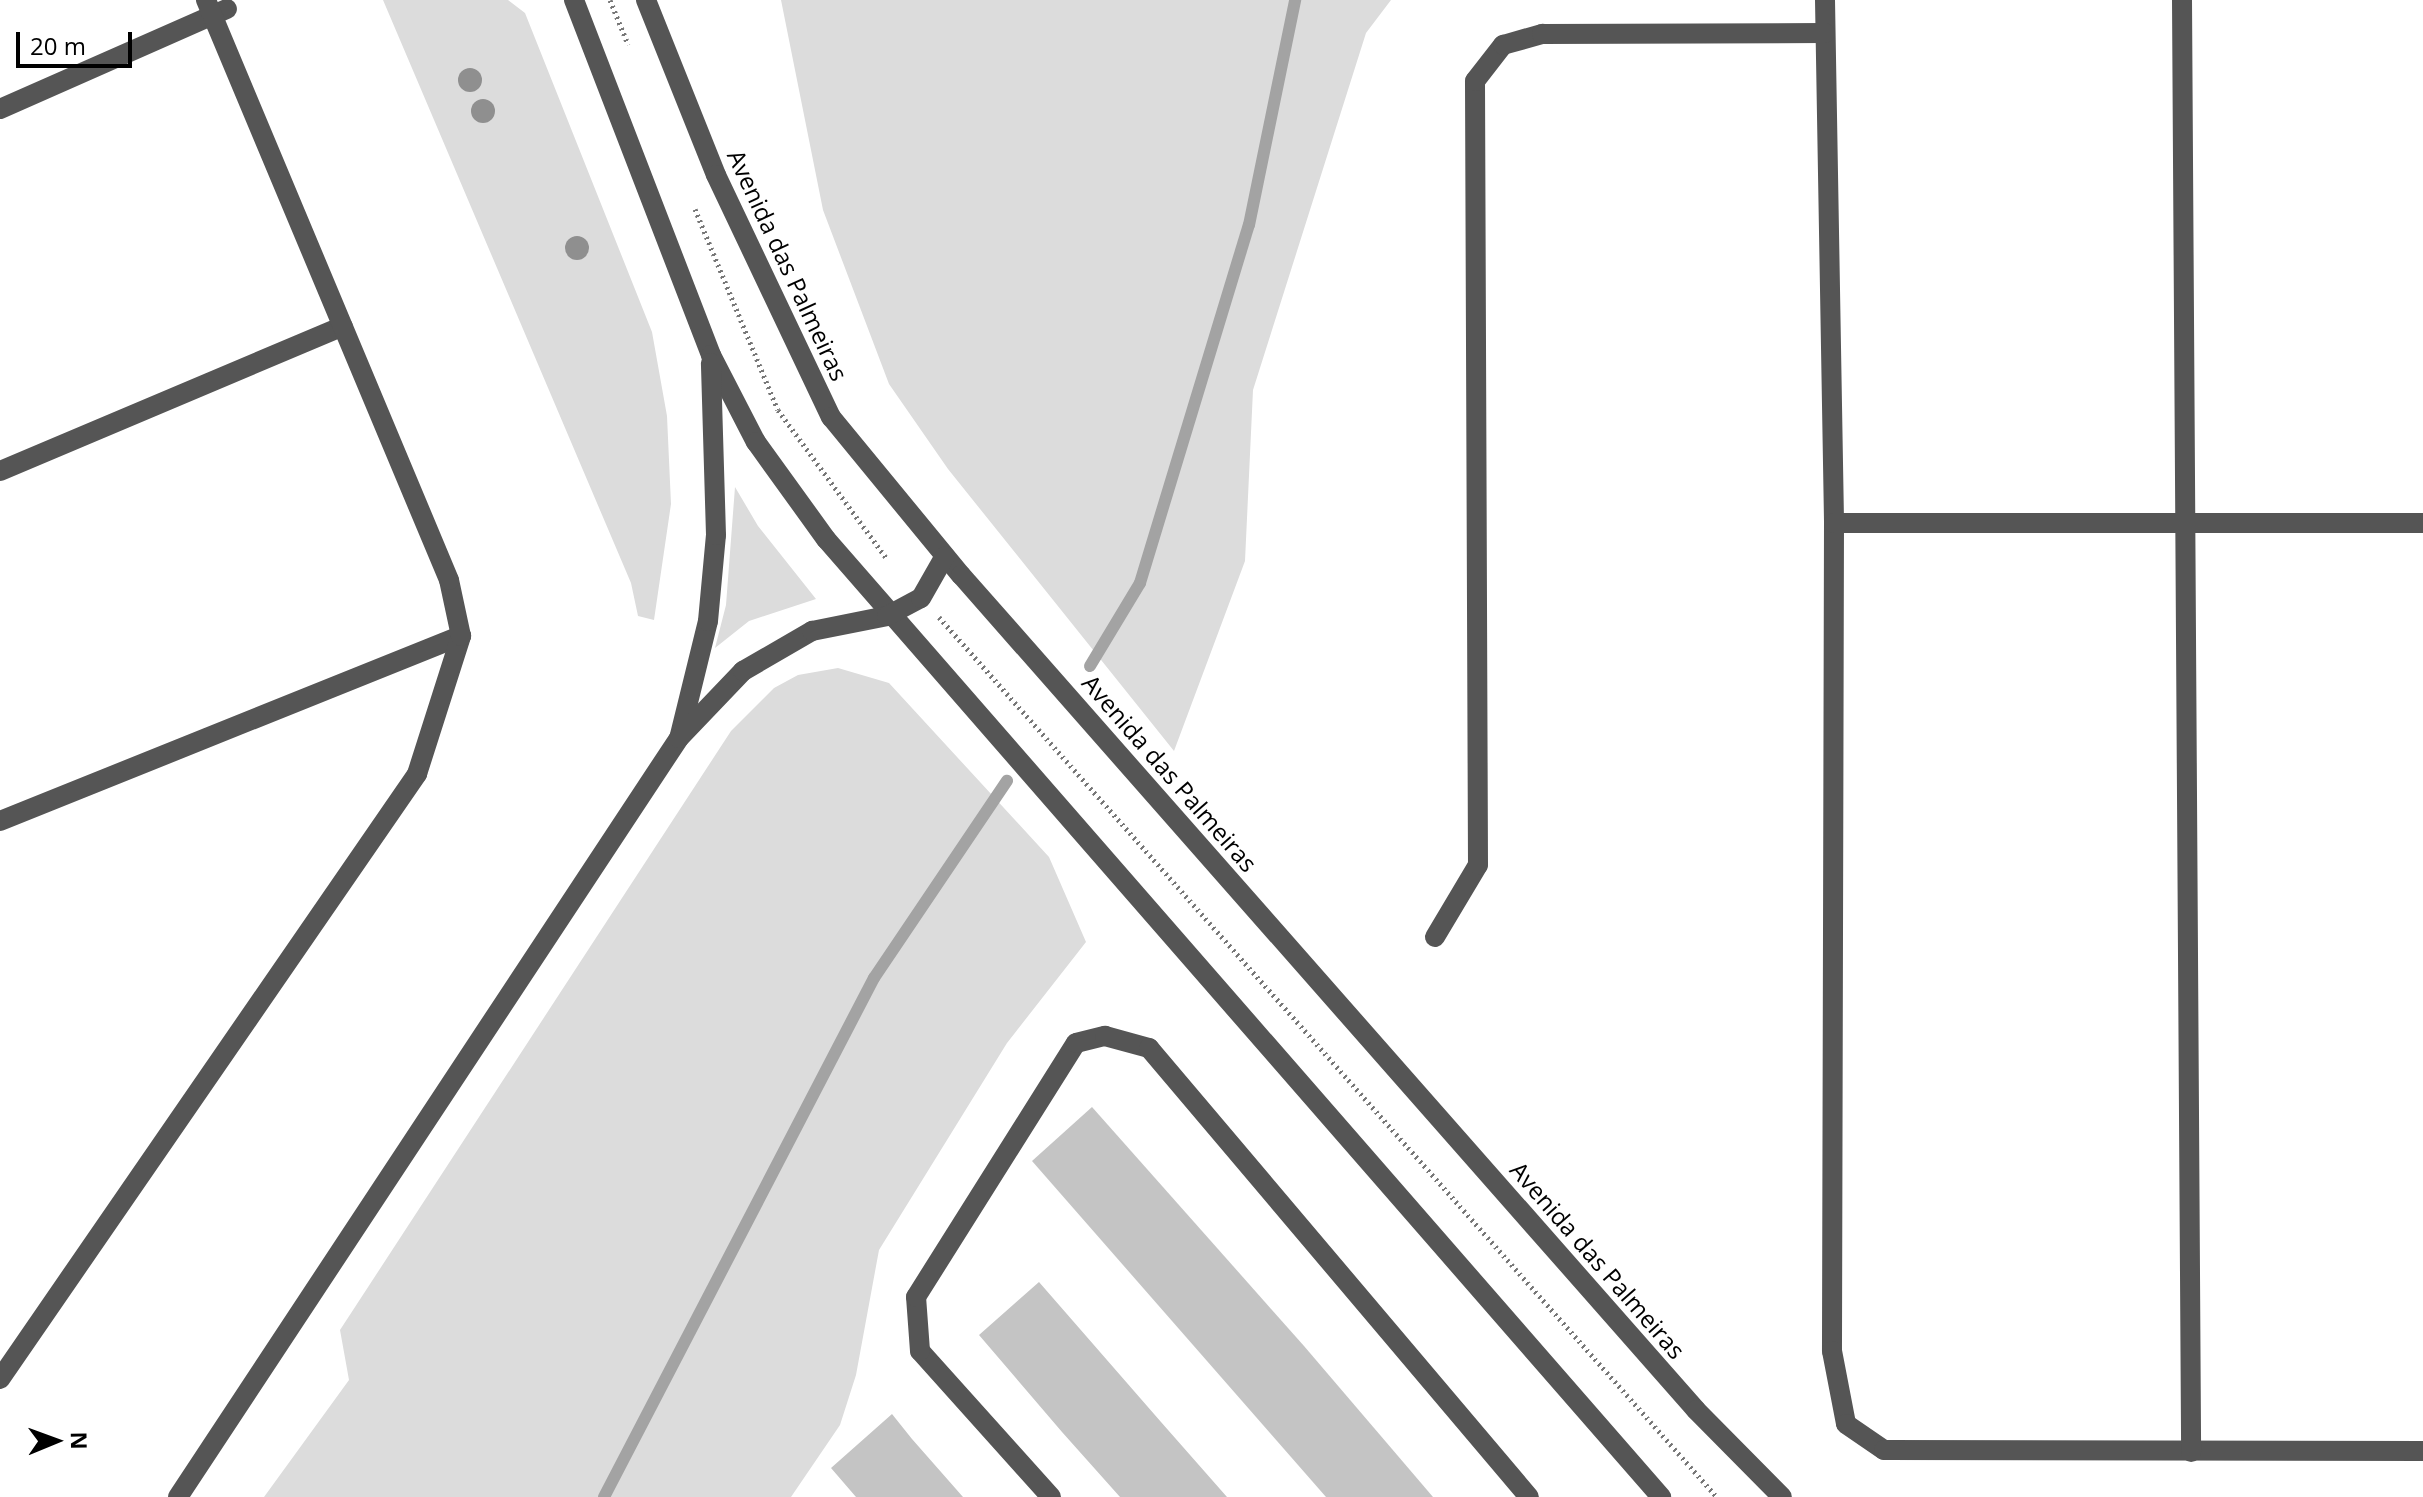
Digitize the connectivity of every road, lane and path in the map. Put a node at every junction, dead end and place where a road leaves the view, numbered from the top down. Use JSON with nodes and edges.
{"nodes":[{"id":1,"x":206,"y":0,"type":"edge"},
{"id":2,"x":574,"y":0,"type":"edge"},
{"id":3,"x":646,"y":0,"type":"edge"},
{"id":4,"x":1825,"y":0,"type":"edge"},
{"id":5,"x":2182,"y":0,"type":"edge"},
{"id":6,"x":223,"y":10,"type":"edge"},
{"id":7,"x":1825,"y":33,"type":"junction"},
{"id":8,"x":0,"y":109,"type":"edge"},
{"id":9,"x":343,"y":326,"type":"junction"},
{"id":10,"x":711,"y":355,"type":"junction"},
{"id":11,"x":0,"y":471,"type":"edge"},
{"id":12,"x":2185,"y":521,"type":"junction"},
{"id":13,"x":1834,"y":523,"type":"junction"},
{"id":14,"x":2423,"y":523,"type":"edge"},
{"id":15,"x":945,"y":556,"type":"junction"},
{"id":16,"x":887,"y":616,"type":"junction"},
{"id":17,"x":461,"y":636,"type":"junction"},
{"id":18,"x":679,"y":738,"type":"junction"},
{"id":19,"x":0,"y":821,"type":"edge"},
{"id":20,"x":1435,"y":937,"type":"dead end"},
{"id":21,"x":0,"y":1379,"type":"edge"},
{"id":22,"x":2423,"y":1451,"type":"edge"},
{"id":23,"x":2191,"y":1452,"type":"junction"},
{"id":24,"x":178,"y":1497,"type":"edge"},
{"id":25,"x":1051,"y":1497,"type":"edge"},
{"id":26,"x":1529,"y":1497,"type":"edge"},
{"id":27,"x":1661,"y":1497,"type":"edge"},
{"id":28,"x":1782,"y":1497,"type":"edge"}],
"edges":[{"from":1,"to":6,"type":"street"},
{"from":2,"to":10,"type":"street"},
{"from":3,"to":15,"type":"street","name":"Avenida das Palmeiras"},
{"from":4,"to":7,"type":"street"},
{"from":5,"to":12,"type":"street"},
{"from":6,"to":8,"type":"street"},
{"from":6,"to":9,"type":"street"},
{"from":7,"to":13,"type":"street"},
{"from":7,"to":20,"type":"street"},
{"from":9,"to":11,"type":"street"},
{"from":9,"to":17,"type":"street"},
{"from":10,"to":16,"type":"street"},
{"from":10,"to":18,"type":"street"},
{"from":12,"to":13,"type":"street"},
{"from":12,"to":14,"type":"street"},
{"from":12,"to":23,"type":"street"},
{"from":13,"to":23,"type":"street"},
{"from":15,"to":16,"type":"street"},
{"from":15,"to":28,"type":"street","name":"Avenida das Palmeiras"},
{"from":16,"to":18,"type":"street"},
{"from":16,"to":27,"type":"street"},
{"from":17,"to":19,"type":"street"},
{"from":17,"to":21,"type":"street"},
{"from":18,"to":24,"type":"street"},
{"from":22,"to":23,"type":"street"},
{"from":25,"to":26,"type":"street"}]}
